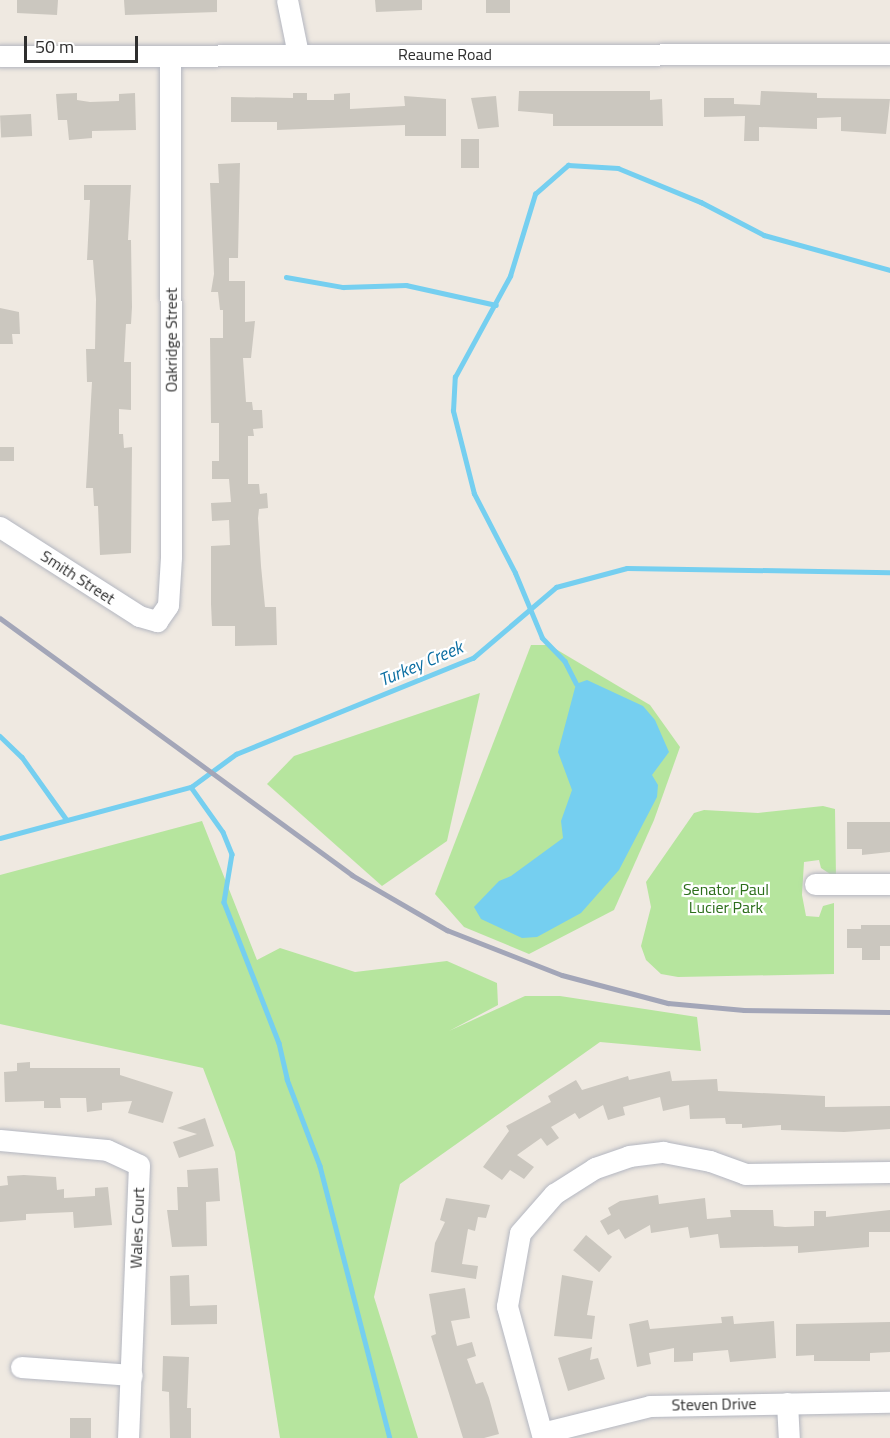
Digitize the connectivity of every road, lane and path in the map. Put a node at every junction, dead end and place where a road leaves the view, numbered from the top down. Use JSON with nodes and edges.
{"nodes":[{"id":1,"x":287,"y":0,"type":"edge"},
{"id":2,"x":298,"y":54,"type":"junction"},
{"id":3,"x":890,"y":54,"type":"edge"},
{"id":4,"x":0,"y":56,"type":"edge"},
{"id":5,"x":170,"y":56,"type":"junction"},
{"id":6,"x":0,"y":527,"type":"edge"},
{"id":7,"x":158,"y":621,"type":"joint"},
{"id":8,"x":815,"y":884,"type":"dead end"},
{"id":9,"x":890,"y":885,"type":"edge"},
{"id":10,"x":0,"y":1140,"type":"edge"},
{"id":11,"x":890,"y":1172,"type":"edge"},
{"id":12,"x":21,"y":1367,"type":"dead end"},
{"id":13,"x":132,"y":1376,"type":"junction"},
{"id":14,"x":890,"y":1402,"type":"edge"},
{"id":15,"x":787,"y":1403,"type":"junction"},
{"id":16,"x":542,"y":1435,"type":"edge"},
{"id":17,"x":128,"y":1436,"type":"edge"},
{"id":18,"x":789,"y":1438,"type":"edge"}],
"edges":[{"from":1,"to":2,"type":"street"},
{"from":2,"to":3,"type":"street","name":"Reaume Road"},
{"from":2,"to":5,"type":"street","name":"Reaume Road"},
{"from":4,"to":5,"type":"street","name":"Reaume Road"},
{"from":5,"to":7,"type":"street","name":"Oakridge Street"},
{"from":6,"to":7,"type":"street","name":"Smith Street"},
{"from":8,"to":9,"type":"street"},
{"from":10,"to":13,"type":"street","name":"Wales Court"},
{"from":11,"to":16,"type":"street"},
{"from":12,"to":13,"type":"street"},
{"from":13,"to":17,"type":"street","name":"Wales Court"},
{"from":14,"to":15,"type":"street","name":"Steven Drive"},
{"from":15,"to":16,"type":"street","name":"Steven Drive"},
{"from":15,"to":18,"type":"street"}]}
